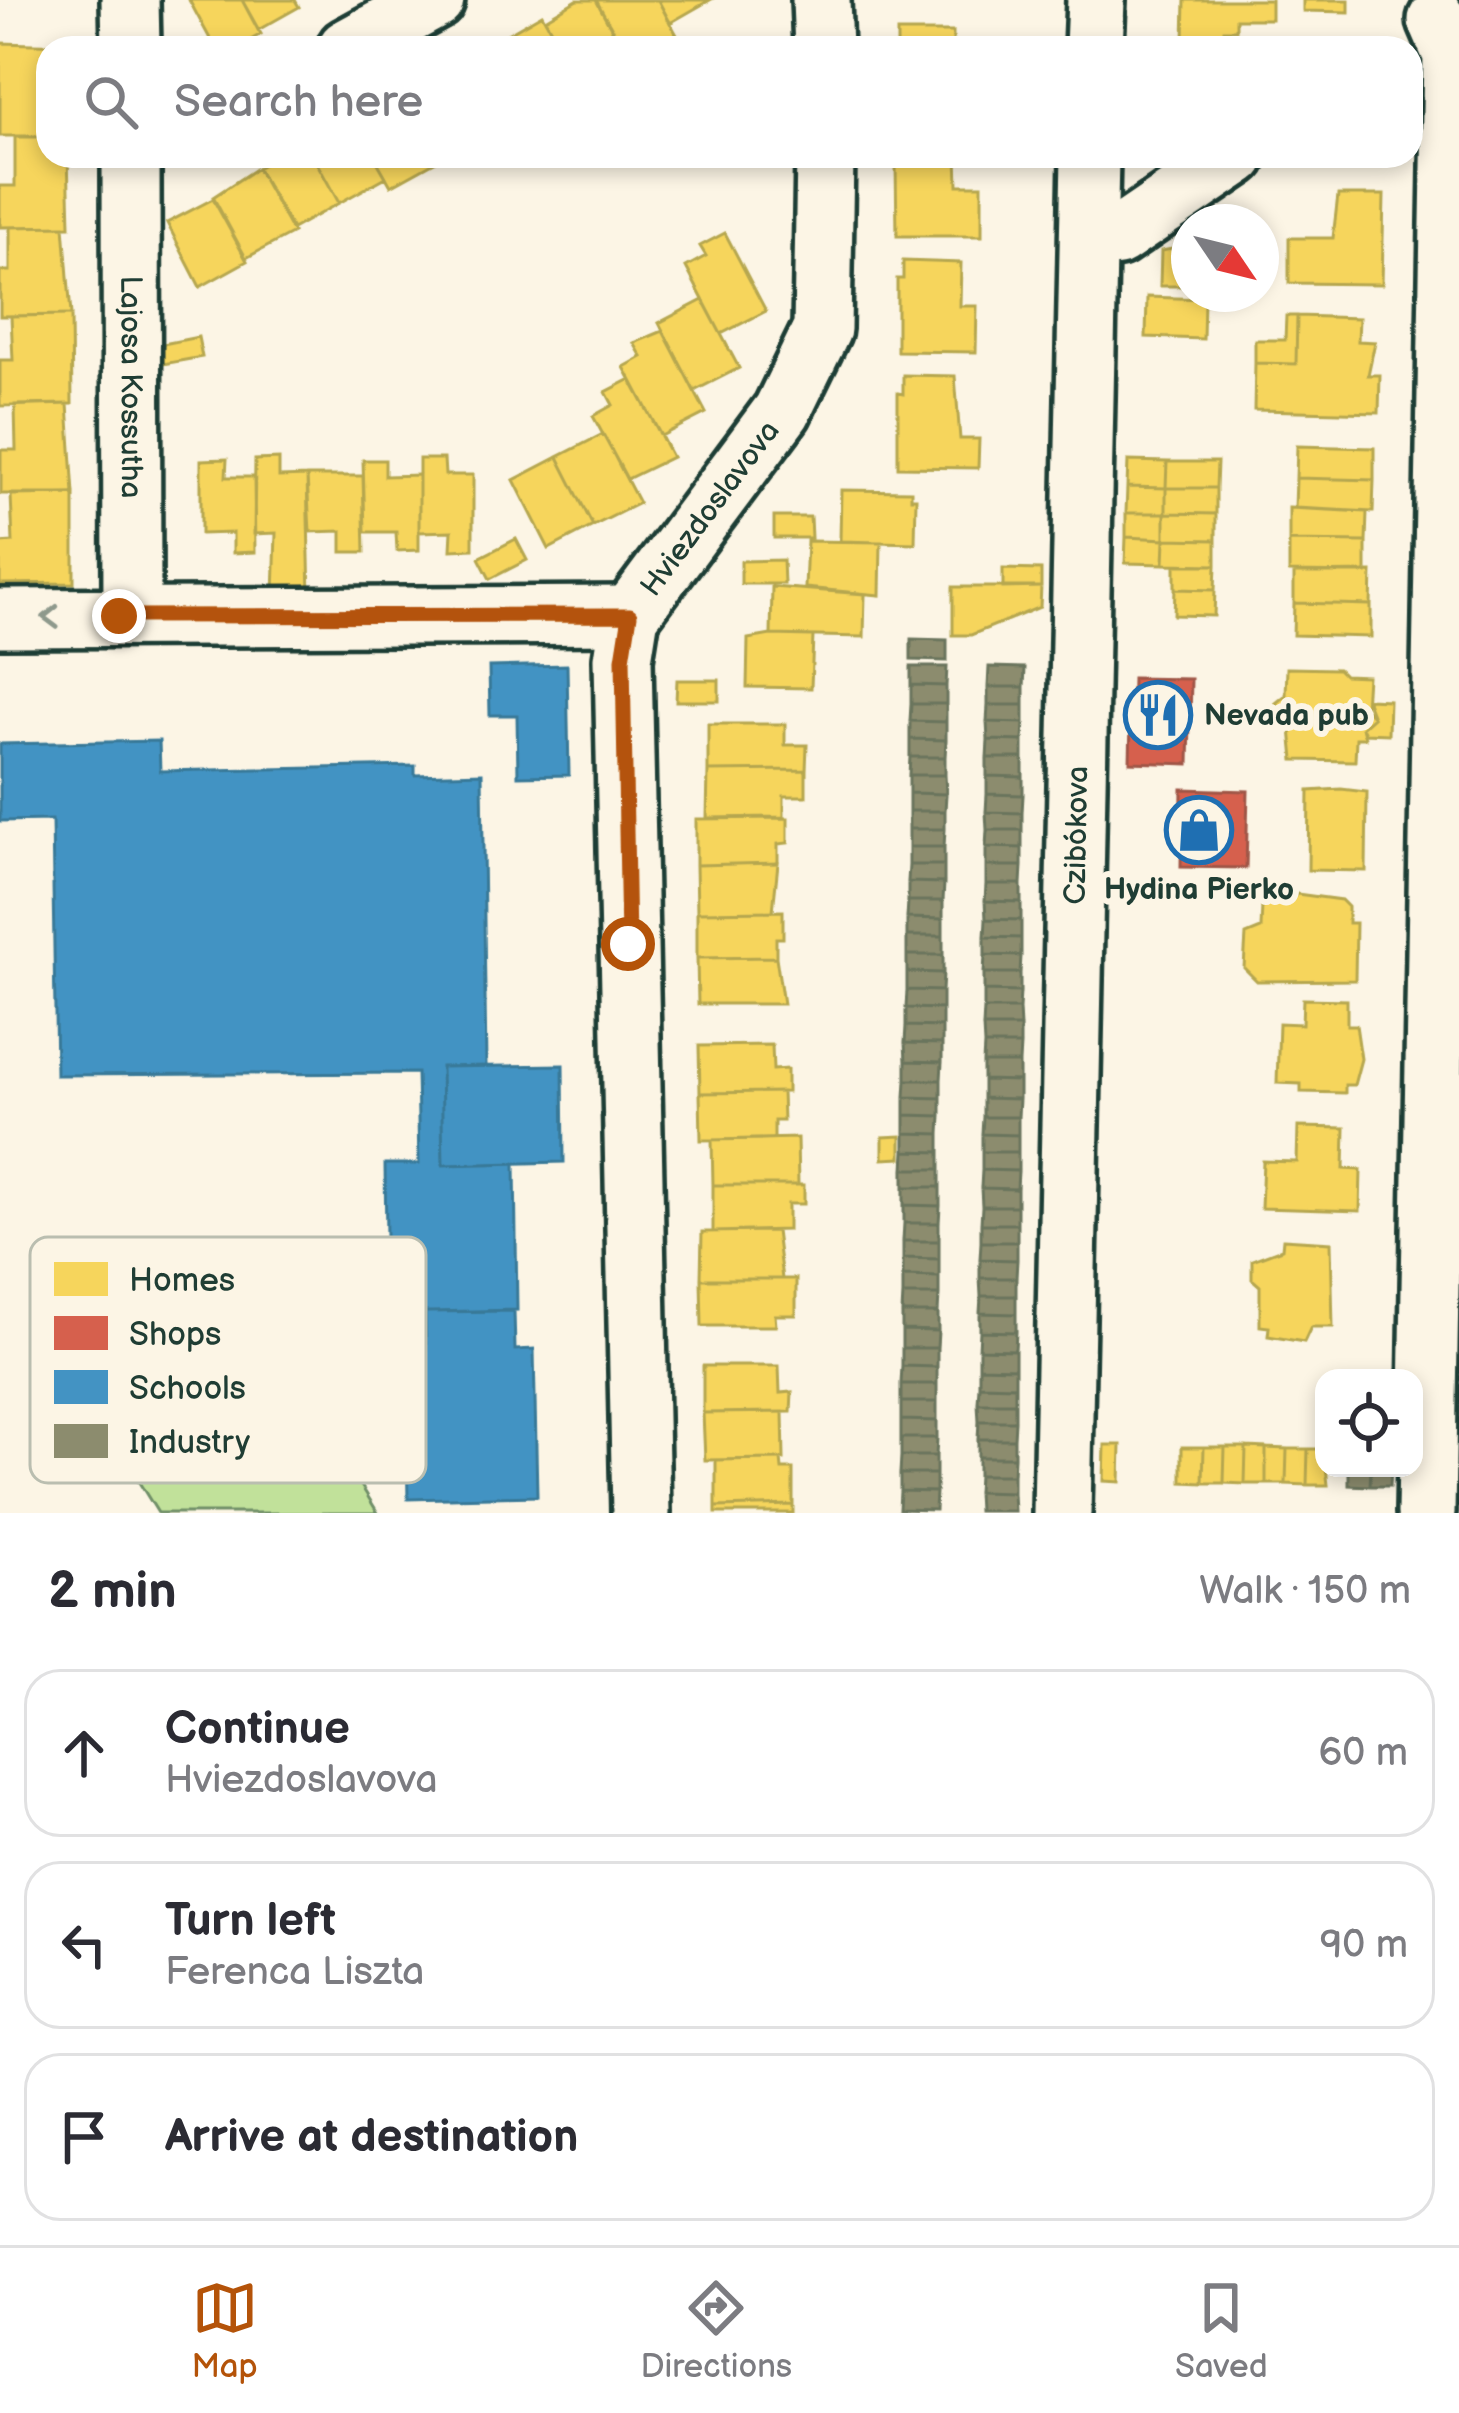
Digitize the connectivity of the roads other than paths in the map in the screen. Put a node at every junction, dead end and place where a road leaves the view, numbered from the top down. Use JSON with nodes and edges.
{"nodes":[{"id":1,"x":130,"y":0,"type":"edge"},
{"id":2,"x":435,"y":0,"type":"edge"},
{"id":3,"x":821,"y":0,"type":"edge"},
{"id":4,"x":1096,"y":0,"type":"edge"},
{"id":5,"x":1430,"y":24,"type":"edge"},
{"id":6,"x":131,"y":36,"type":"edge"},
{"id":7,"x":369,"y":36,"type":"edge"},
{"id":8,"x":822,"y":36,"type":"edge"},
{"id":9,"x":1094,"y":36,"type":"edge"},
{"id":10,"x":131,"y":168,"type":"edge"},
{"id":11,"x":825,"y":168,"type":"edge"},
{"id":12,"x":1090,"y":168,"type":"edge"},
{"id":13,"x":1219,"y":168,"type":"edge"},
{"id":14,"x":1090,"y":241,"type":"junction"},
{"id":15,"x":132,"y":615,"type":"junction"},
{"id":16,"x":630,"y":615,"type":"junction"},
{"id":17,"x":0,"y":618,"type":"edge"},
{"id":18,"x":641,"y":1513,"type":"edge"},
{"id":19,"x":1063,"y":1513,"type":"edge"},
{"id":20,"x":1426,"y":1513,"type":"edge"}],
"edges":[{"from":1,"to":6,"type":"street"},
{"from":2,"to":7,"type":"street"},
{"from":3,"to":8,"type":"street"},
{"from":4,"to":9,"type":"street"},
{"from":5,"to":20,"type":"street"},
{"from":10,"to":15,"type":"street","name":"Lajosa Kossutha"},
{"from":11,"to":16,"type":"street","name":"Hviezdoslavova"},
{"from":12,"to":14,"type":"street","name":"Czibókova"},
{"from":13,"to":14,"type":"street"},
{"from":14,"to":19,"type":"street","name":"Czibókova"},
{"from":15,"to":16,"type":"street"},
{"from":15,"to":17,"type":"street","one_way":true},
{"from":16,"to":18,"type":"street","name":"Hviezdoslavova"}]}
